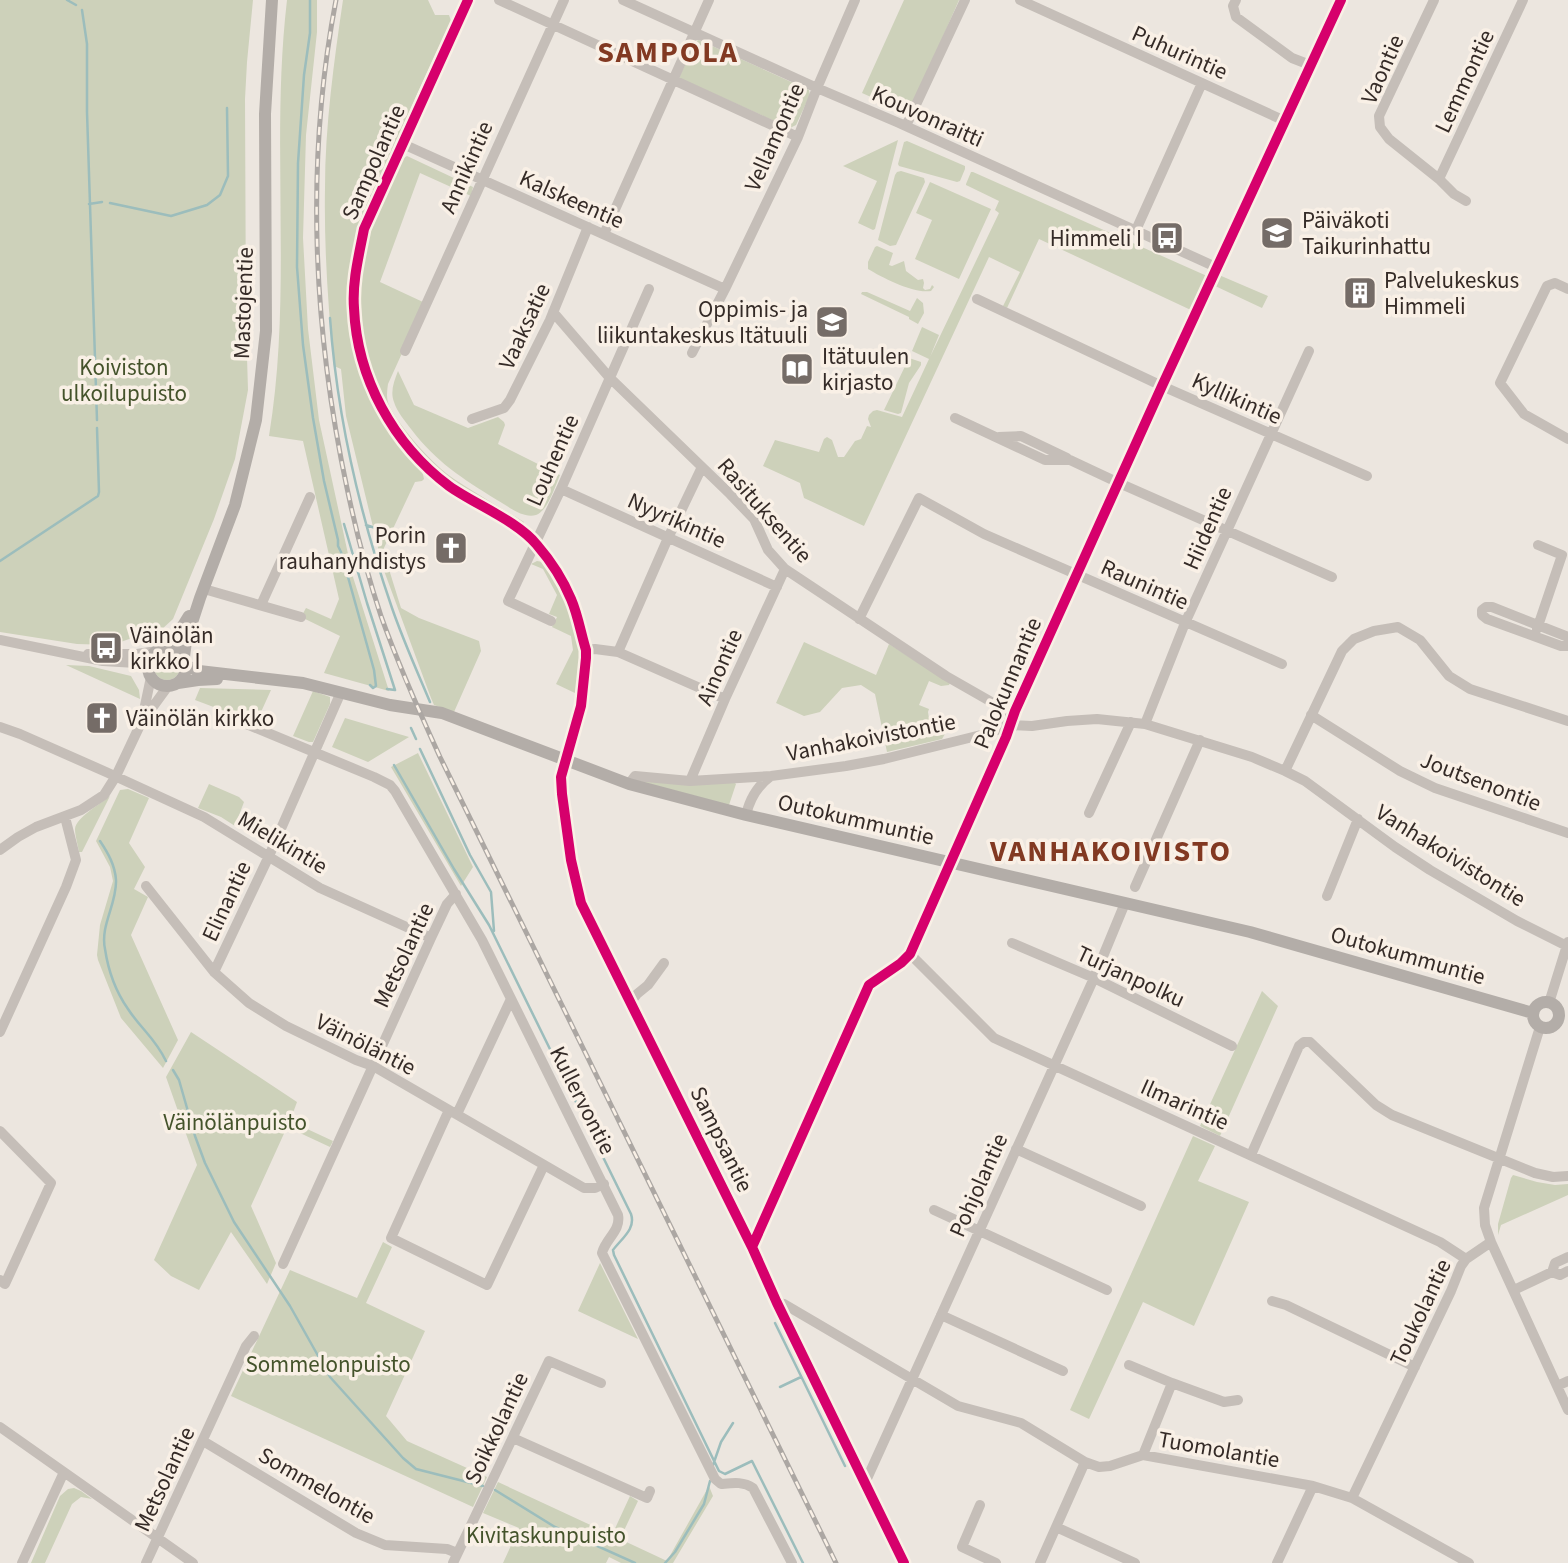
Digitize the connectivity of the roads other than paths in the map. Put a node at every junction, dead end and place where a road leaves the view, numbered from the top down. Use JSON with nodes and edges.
{"nodes":[{"id":1,"x":272,"y":0,"type":"edge"},
{"id":2,"x":468,"y":0,"type":"edge"},
{"id":3,"x":499,"y":0,"type":"edge"},
{"id":4,"x":564,"y":0,"type":"edge"},
{"id":5,"x":623,"y":0,"type":"edge"},
{"id":6,"x":709,"y":0,"type":"edge"},
{"id":7,"x":855,"y":0,"type":"edge"},
{"id":8,"x":965,"y":0,"type":"edge"},
{"id":9,"x":1020,"y":0,"type":"edge"},
{"id":10,"x":1236,"y":0,"type":"edge"},
{"id":11,"x":1340,"y":0,"type":"edge"},
{"id":12,"x":1434,"y":0,"type":"edge"},
{"id":13,"x":1522,"y":0,"type":"edge"},
{"id":14,"x":552,"y":23,"type":"junction"},
{"id":15,"x":694,"y":33,"type":"junction"},
{"id":16,"x":1310,"y":65,"type":"junction"},
{"id":17,"x":674,"y":80,"type":"junction"},
{"id":18,"x":1202,"y":83,"type":"junction"},
{"id":19,"x":817,"y":88,"type":"junction"},
{"id":20,"x":1285,"y":121,"type":"junction"},
{"id":21,"x":906,"y":126,"type":"junction"},
{"id":22,"x":797,"y":137,"type":"junction"},
{"id":23,"x":403,"y":144,"type":"junction"},
{"id":24,"x":1439,"y":179,"type":"junction"},
{"id":25,"x":482,"y":180,"type":"junction"},
{"id":26,"x":1466,"y":201,"type":"dead end"},
{"id":27,"x":588,"y":227,"type":"junction"},
{"id":28,"x":1136,"y":230,"type":"junction"},
{"id":29,"x":604,"y":234,"type":"junction"},
{"id":30,"x":1217,"y":268,"type":"junction"},
{"id":31,"x":649,"y":289,"type":"dead end"},
{"id":32,"x":725,"y":289,"type":"junction"},
{"id":33,"x":1568,"y":289,"type":"edge"},
{"id":34,"x":977,"y":299,"type":"dead end"},
{"id":35,"x":553,"y":312,"type":"junction"},
{"id":36,"x":405,"y":351,"type":"dead end"},
{"id":37,"x":1309,"y":351,"type":"dead end"},
{"id":38,"x":692,"y":353,"type":"dead end"},
{"id":39,"x":610,"y":377,"type":"junction"},
{"id":40,"x":1162,"y":386,"type":"junction"},
{"id":41,"x":955,"y":418,"type":"dead end"},
{"id":42,"x":472,"y":419,"type":"dead end"},
{"id":43,"x":1270,"y":434,"type":"junction"},
{"id":44,"x":1568,"y":439,"type":"edge"},
{"id":45,"x":702,"y":467,"type":"junction"},
{"id":46,"x":1367,"y":476,"type":"dead end"},
{"id":47,"x":1119,"y":483,"type":"junction"},
{"id":48,"x":561,"y":489,"type":"junction"},
{"id":49,"x":310,"y":497,"type":"dead end"},
{"id":50,"x":1227,"y":532,"type":"junction"},
{"id":51,"x":668,"y":538,"type":"junction"},
{"id":52,"x":536,"y":542,"type":"junction"},
{"id":53,"x":1538,"y":545,"type":"dead end"},
{"id":54,"x":785,"y":569,"type":"junction"},
{"id":55,"x":1077,"y":575,"type":"junction"},
{"id":56,"x":1332,"y":577,"type":"dead end"},
{"id":57,"x":777,"y":587,"type":"junction"},
{"id":58,"x":202,"y":593,"type":"junction"},
{"id":59,"x":261,"y":605,"type":"junction"},
{"id":60,"x":301,"y":617,"type":"dead end"},
{"id":61,"x":859,"y":619,"type":"junction"},
{"id":62,"x":551,"y":621,"type":"dead end"},
{"id":63,"x":1185,"y":623,"type":"junction"},
{"id":64,"x":1536,"y":631,"type":"junction"},
{"id":65,"x":1568,"y":637,"type":"edge"},
{"id":66,"x":0,"y":640,"type":"edge"},
{"id":67,"x":1568,"y":646,"type":"edge"},
{"id":68,"x":162,"y":649,"type":"junction"},
{"id":69,"x":586,"y":650,"type":"junction"},
{"id":70,"x":618,"y":652,"type":"junction"},
{"id":71,"x":67,"y":653,"type":"junction"},
{"id":72,"x":185,"y":662,"type":"junction"},
{"id":73,"x":1282,"y":664,"type":"dead end"},
{"id":74,"x":150,"y":672,"type":"junction"},
{"id":75,"x":256,"y":678,"type":"junction"},
{"id":76,"x":173,"y":685,"type":"junction"},
{"id":77,"x":341,"y":692,"type":"junction"},
{"id":78,"x":725,"y":699,"type":"junction"},
{"id":79,"x":1311,"y":715,"type":"junction"},
{"id":80,"x":232,"y":718,"type":"dead end"},
{"id":81,"x":1568,"y":721,"type":"edge"},
{"id":82,"x":1131,"y":722,"type":"junction"},
{"id":83,"x":141,"y":723,"type":"junction"},
{"id":84,"x":1145,"y":724,"type":"junction"},
{"id":85,"x":1009,"y":725,"type":"junction"},
{"id":86,"x":0,"y":727,"type":"edge"},
{"id":87,"x":1200,"y":740,"type":"junction"},
{"id":88,"x":315,"y":752,"type":"junction"},
{"id":89,"x":564,"y":761,"type":"junction"},
{"id":90,"x":1285,"y":771,"type":"junction"},
{"id":91,"x":117,"y":774,"type":"junction"},
{"id":92,"x":771,"y":776,"type":"junction"},
{"id":93,"x":690,"y":781,"type":"junction"},
{"id":94,"x":629,"y":784,"type":"junction"},
{"id":95,"x":1089,"y":813,"type":"dead end"},
{"id":96,"x":746,"y":815,"type":"junction"},
{"id":97,"x":65,"y":817,"type":"junction"},
{"id":98,"x":1358,"y":820,"type":"junction"},
{"id":99,"x":1568,"y":833,"type":"edge"},
{"id":100,"x":0,"y":850,"type":"edge"},
{"id":101,"x":269,"y":856,"type":"junction"},
{"id":102,"x":951,"y":863,"type":"junction"},
{"id":103,"x":146,"y":886,"type":"dead end"},
{"id":104,"x":1135,"y":887,"type":"dead end"},
{"id":105,"x":456,"y":894,"type":"junction"},
{"id":106,"x":1326,"y":896,"type":"dead end"},
{"id":107,"x":1125,"y":903,"type":"junction"},
{"id":108,"x":431,"y":938,"type":"junction"},
{"id":109,"x":1012,"y":943,"type":"dead end"},
{"id":110,"x":1567,"y":944,"type":"edge"},
{"id":111,"x":910,"y":954,"type":"junction"},
{"id":112,"x":664,"y":963,"type":"dead end"},
{"id":113,"x":214,"y":972,"type":"junction"},
{"id":114,"x":1094,"y":978,"type":"junction"},
{"id":115,"x":511,"y":999,"type":"junction"},
{"id":116,"x":630,"y":1003,"type":"junction"},
{"id":117,"x":1549,"y":1003,"type":"junction"},
{"id":118,"x":1533,"y":1013,"type":"junction"},
{"id":119,"x":1563,"y":1019,"type":"edge"},
{"id":120,"x":1540,"y":1027,"type":"junction"},
{"id":121,"x":0,"y":1032,"type":"edge"},
{"id":122,"x":1232,"y":1046,"type":"dead end"},
{"id":123,"x":373,"y":1066,"type":"junction"},
{"id":124,"x":1053,"y":1066,"type":"junction"},
{"id":125,"x":453,"y":1112,"type":"junction"},
{"id":126,"x":0,"y":1131,"type":"edge"},
{"id":127,"x":1016,"y":1149,"type":"junction"},
{"id":128,"x":1251,"y":1155,"type":"junction"},
{"id":129,"x":1500,"y":1160,"type":"junction"},
{"id":130,"x":544,"y":1165,"type":"junction"},
{"id":131,"x":1568,"y":1176,"type":"edge"},
{"id":132,"x":604,"y":1184,"type":"junction"},
{"id":133,"x":1141,"y":1206,"type":"dead end"},
{"id":134,"x":934,"y":1209,"type":"dead end"},
{"id":135,"x":978,"y":1231,"type":"junction"},
{"id":136,"x":1491,"y":1242,"type":"junction"},
{"id":137,"x":752,"y":1247,"type":"junction"},
{"id":138,"x":1568,"y":1257,"type":"edge"},
{"id":139,"x":1466,"y":1259,"type":"junction"},
{"id":140,"x":284,"y":1264,"type":"dead end"},
{"id":141,"x":1568,"y":1271,"type":"edge"},
{"id":142,"x":1552,"y":1272,"type":"junction"},
{"id":143,"x":2,"y":1282,"type":"edge"},
{"id":144,"x":1107,"y":1290,"type":"dead end"},
{"id":145,"x":1514,"y":1290,"type":"junction"},
{"id":146,"x":1272,"y":1301,"type":"dead end"},
{"id":147,"x":777,"y":1303,"type":"junction"},
{"id":148,"x":941,"y":1315,"type":"junction"},
{"id":149,"x":254,"y":1336,"type":"dead end"},
{"id":150,"x":1129,"y":1365,"type":"dead end"},
{"id":151,"x":1415,"y":1367,"type":"junction"},
{"id":152,"x":1063,"y":1371,"type":"dead end"},
{"id":153,"x":912,"y":1378,"type":"junction"},
{"id":154,"x":1568,"y":1381,"type":"edge"},
{"id":155,"x":601,"y":1383,"type":"dead end"},
{"id":156,"x":1172,"y":1383,"type":"junction"},
{"id":157,"x":1557,"y":1386,"type":"junction"},
{"id":158,"x":1238,"y":1400,"type":"dead end"},
{"id":159,"x":1568,"y":1409,"type":"edge"},
{"id":160,"x":0,"y":1427,"type":"edge"},
{"id":161,"x":513,"y":1438,"type":"junction"},
{"id":162,"x":203,"y":1441,"type":"junction"},
{"id":163,"x":1143,"y":1455,"type":"junction"},
{"id":164,"x":1085,"y":1462,"type":"junction"},
{"id":165,"x":64,"y":1472,"type":"junction"},
{"id":166,"x":865,"y":1483,"type":"junction"},
{"id":167,"x":1313,"y":1486,"type":"junction"},
{"id":168,"x":650,"y":1491,"type":"dead end"},
{"id":169,"x":1352,"y":1498,"type":"junction"},
{"id":170,"x":979,"y":1505,"type":"dead end"},
{"id":171,"x":1056,"y":1527,"type":"junction"},
{"id":172,"x":158,"y":1538,"type":"junction"},
{"id":173,"x":455,"y":1558,"type":"edge"},
{"id":174,"x":22,"y":1563,"type":"edge"},
{"id":175,"x":146,"y":1563,"type":"edge"},
{"id":176,"x":193,"y":1563,"type":"edge"},
{"id":177,"x":792,"y":1563,"type":"edge"},
{"id":178,"x":904,"y":1563,"type":"edge"},
{"id":179,"x":996,"y":1563,"type":"edge"},
{"id":180,"x":1040,"y":1563,"type":"edge"},
{"id":181,"x":1135,"y":1563,"type":"edge"},
{"id":182,"x":1277,"y":1563,"type":"edge"},
{"id":183,"x":1469,"y":1563,"type":"edge"}],
"edges":[{"from":1,"to":58,"type":"main road","name":"Mastojentie"},
{"from":2,"to":23,"type":"street","name":"Sampolantie"},
{"from":3,"to":14,"type":"street"},
{"from":4,"to":14,"type":"street","name":"Annikintie"},
{"from":5,"to":15,"type":"street","name":"Kouvonraitti"},
{"from":6,"to":15,"type":"street"},
{"from":7,"to":19,"type":"street","name":"Vellamontie"},
{"from":8,"to":21,"type":"street"},
{"from":9,"to":18,"type":"street","name":"Puhurintie"},
{"from":10,"to":16,"type":"street"},
{"from":11,"to":16,"type":"street","name":"Palokunnantie"},
{"from":12,"to":24,"type":"street","name":"Vaontie"},
{"from":13,"to":24,"type":"street","name":"Lemmontie"},
{"from":14,"to":17,"type":"street"},
{"from":14,"to":25,"type":"street","name":"Annikintie"},
{"from":15,"to":17,"type":"street"},
{"from":15,"to":19,"type":"street","name":"Kouvonraitti"},
{"from":16,"to":20,"type":"street","name":"Palokunnantie"},
{"from":17,"to":22,"type":"street"},
{"from":17,"to":29,"type":"street"},
{"from":18,"to":20,"type":"street","name":"Puhurintie"},
{"from":18,"to":28,"type":"street"},
{"from":19,"to":21,"type":"street","name":"Kouvonraitti"},
{"from":19,"to":22,"type":"street","name":"Vellamontie"},
{"from":20,"to":30,"type":"street","name":"Palokunnantie"},
{"from":21,"to":28,"type":"street","name":"Kouvonraitti"},
{"from":22,"to":32,"type":"street","name":"Vellamontie"},
{"from":23,"to":25,"type":"street","name":"Kalskeentie"},
{"from":23,"to":52,"type":"street","name":"Sampolantie"},
{"from":24,"to":26,"type":"street","name":"Vaontie"},
{"from":25,"to":27,"type":"street","name":"Kalskeentie"},
{"from":25,"to":36,"type":"street","name":"Annikintie"},
{"from":27,"to":29,"type":"street","name":"Kalskeentie"},
{"from":27,"to":35,"type":"street","name":"Vaaksatie"},
{"from":28,"to":30,"type":"street","name":"Kouvonraitti"},
{"from":29,"to":32,"type":"street","name":"Kalskeentie"},
{"from":30,"to":40,"type":"street","name":"Palokunnantie"},
{"from":31,"to":39,"type":"street","name":"Louhentie"},
{"from":32,"to":38,"type":"street","name":"Vellamontie"},
{"from":33,"to":44,"type":"street"},
{"from":34,"to":40,"type":"street","name":"Kyllikintie"},
{"from":35,"to":39,"type":"street","name":"Rasituksentie"},
{"from":35,"to":42,"type":"street","name":"Vaaksatie"},
{"from":37,"to":43,"type":"street","name":"Hiidentie"},
{"from":39,"to":45,"type":"street","name":"Rasituksentie"},
{"from":39,"to":48,"type":"street","name":"Louhentie"},
{"from":40,"to":43,"type":"street","name":"Kyllikintie"},
{"from":40,"to":47,"type":"street","name":"Palokunnantie"},
{"from":41,"to":47,"type":"street"},
{"from":43,"to":46,"type":"street","name":"Kyllikintie"},
{"from":43,"to":50,"type":"street","name":"Hiidentie"},
{"from":45,"to":51,"type":"street"},
{"from":45,"to":54,"type":"street","name":"Rasituksentie"},
{"from":47,"to":50,"type":"street"},
{"from":47,"to":55,"type":"street","name":"Palokunnantie"},
{"from":48,"to":51,"type":"street","name":"Nyyrikintie"},
{"from":48,"to":52,"type":"street","name":"Louhentie"},
{"from":49,"to":59,"type":"street"},
{"from":50,"to":56,"type":"street"},
{"from":50,"to":63,"type":"street","name":"Hiidentie"},
{"from":51,"to":57,"type":"street","name":"Nyyrikintie"},
{"from":51,"to":70,"type":"street"},
{"from":52,"to":62,"type":"street","name":"Louhentie"},
{"from":52,"to":69,"type":"street","name":"Sampolantie"},
{"from":53,"to":64,"type":"street"},
{"from":54,"to":57,"type":"street","name":"Ainontie"},
{"from":54,"to":61,"type":"street","name":"Rasituksentie"},
{"from":55,"to":61,"type":"street","name":"Raunintie"},
{"from":55,"to":63,"type":"street","name":"Raunintie"},
{"from":55,"to":85,"type":"street","name":"Palokunnantie"},
{"from":57,"to":78,"type":"street","name":"Ainontie"},
{"from":58,"to":59,"type":"street"},
{"from":58,"to":68,"type":"main road","name":"Mastojentie"},
{"from":58,"to":72,"type":"main road","name":"Mastojentie"},
{"from":59,"to":60,"type":"street"},
{"from":61,"to":85,"type":"street","name":"Rasituksentie"},
{"from":63,"to":73,"type":"street","name":"Raunintie"},
{"from":63,"to":84,"type":"street","name":"Hiidentie"},
{"from":64,"to":64,"type":"street"},
{"from":64,"to":65,"type":"street"},
{"from":64,"to":67,"type":"street"},
{"from":66,"to":71,"type":"street"},
{"from":68,"to":71,"type":"street"},
{"from":68,"to":72,"type":"main road"},
{"from":68,"to":74,"type":"main road"},
{"from":69,"to":70,"type":"street"},
{"from":69,"to":89,"type":"street","name":"Sampolantie"},
{"from":70,"to":78,"type":"street"},
{"from":71,"to":74,"type":"street"},
{"from":72,"to":75,"type":"main road","name":"Outokummuntie"},
{"from":72,"to":76,"type":"main road"},
{"from":74,"to":76,"type":"main road"},
{"from":74,"to":83,"type":"street"},
{"from":75,"to":76,"type":"main road","name":"Outokummuntie"},
{"from":75,"to":77,"type":"main road","name":"Outokummuntie"},
{"from":76,"to":83,"type":"street"},
{"from":77,"to":88,"type":"street","name":"Elinantie"},
{"from":77,"to":89,"type":"main road","name":"Outokummuntie"},
{"from":78,"to":93,"type":"street","name":"Ainontie"},
{"from":79,"to":81,"type":"street"},
{"from":79,"to":90,"type":"street"},
{"from":79,"to":99,"type":"street","name":"Joutsenontie"},
{"from":80,"to":88,"type":"street","name":"Kullervontie"},
{"from":82,"to":84,"type":"street","name":"Vanhakoivistontie"},
{"from":82,"to":85,"type":"street","name":"Vanhakoivistontie"},
{"from":82,"to":95,"type":"street"},
{"from":83,"to":91,"type":"street"},
{"from":84,"to":87,"type":"street","name":"Vanhakoivistontie"},
{"from":85,"to":92,"type":"street","name":"Vanhakoivistontie"},
{"from":85,"to":102,"type":"street","name":"Palokunnantie"},
{"from":86,"to":91,"type":"street","name":"Mielikintie"},
{"from":87,"to":90,"type":"street","name":"Vanhakoivistontie"},
{"from":87,"to":104,"type":"street"},
{"from":88,"to":101,"type":"street","name":"Elinantie"},
{"from":88,"to":105,"type":"street","name":"Kullervontie"},
{"from":89,"to":94,"type":"main road","name":"Outokummuntie"},
{"from":89,"to":116,"type":"street","name":"Sampsantie"},
{"from":90,"to":98,"type":"street","name":"Vanhakoivistontie"},
{"from":91,"to":97,"type":"street"},
{"from":91,"to":101,"type":"street","name":"Mielikintie"},
{"from":92,"to":93,"type":"street","name":"Vanhakoivistontie"},
{"from":92,"to":96,"type":"street"},
{"from":93,"to":94,"type":"street","name":"Vanhakoivistontie"},
{"from":94,"to":96,"type":"main road","name":"Outokummuntie"},
{"from":96,"to":102,"type":"main road","name":"Outokummuntie"},
{"from":97,"to":100,"type":"street"},
{"from":97,"to":121,"type":"street"},
{"from":98,"to":106,"type":"street"},
{"from":98,"to":110,"type":"street","name":"Vanhakoivistontie"},
{"from":101,"to":108,"type":"street","name":"Mielikintie"},
{"from":101,"to":113,"type":"street","name":"Elinantie"},
{"from":102,"to":107,"type":"main road","name":"Outokummuntie"},
{"from":102,"to":111,"type":"street","name":"Palokunnantie"},
{"from":103,"to":113,"type":"street","name":"Väinöläntie"},
{"from":105,"to":108,"type":"street","name":"Metsolantie"},
{"from":105,"to":115,"type":"street","name":"Kullervontie"},
{"from":107,"to":114,"type":"street","name":"Pohjolantie"},
{"from":107,"to":118,"type":"main road","name":"Outokummuntie"},
{"from":108,"to":123,"type":"street","name":"Metsolantie"},
{"from":109,"to":114,"type":"street","name":"Turjanpolku"},
{"from":110,"to":117,"type":"street"},
{"from":111,"to":124,"type":"street","name":"Ilmarintie"},
{"from":111,"to":137,"type":"street","name":"Palokunnantie"},
{"from":112,"to":116,"type":"street"},
{"from":113,"to":123,"type":"street","name":"Väinöläntie"},
{"from":114,"to":122,"type":"street","name":"Turjanpolku"},
{"from":114,"to":124,"type":"street","name":"Pohjolantie"},
{"from":115,"to":125,"type":"street"},
{"from":115,"to":132,"type":"street","name":"Kullervontie"},
{"from":116,"to":137,"type":"street","name":"Sampsantie"},
{"from":117,"to":118,"type":"main road"},
{"from":117,"to":119,"type":"main road"},
{"from":118,"to":120,"type":"main road"},
{"from":119,"to":120,"type":"main road"},
{"from":120,"to":129,"type":"street"},
{"from":123,"to":125,"type":"street","name":"Väinöläntie"},
{"from":123,"to":140,"type":"street","name":"Metsolantie"},
{"from":124,"to":127,"type":"street","name":"Pohjolantie"},
{"from":124,"to":128,"type":"street","name":"Ilmarintie"},
{"from":125,"to":130,"type":"street","name":"Väinöläntie"},
{"from":125,"to":130,"type":"street"},
{"from":126,"to":143,"type":"street"},
{"from":127,"to":133,"type":"street"},
{"from":127,"to":135,"type":"street","name":"Pohjolantie"},
{"from":128,"to":129,"type":"street"},
{"from":128,"to":139,"type":"street","name":"Ilmarintie"},
{"from":129,"to":131,"type":"street"},
{"from":129,"to":136,"type":"street"},
{"from":130,"to":132,"type":"street","name":"Väinöläntie"},
{"from":132,"to":177,"type":"street","name":"Kullervontie"},
{"from":134,"to":135,"type":"street"},
{"from":135,"to":144,"type":"street"},
{"from":135,"to":148,"type":"street","name":"Pohjolantie"},
{"from":136,"to":139,"type":"street","name":"Toukolantie"},
{"from":136,"to":145,"type":"street"},
{"from":137,"to":147,"type":"street","name":"Sampsantie"},
{"from":138,"to":142,"type":"street"},
{"from":139,"to":151,"type":"street","name":"Toukolantie"},
{"from":141,"to":142,"type":"street"},
{"from":142,"to":145,"type":"street"},
{"from":145,"to":157,"type":"street"},
{"from":146,"to":151,"type":"street"},
{"from":147,"to":153,"type":"street","name":"Tuomolantie"},
{"from":147,"to":166,"type":"street","name":"Sampsantie"},
{"from":148,"to":152,"type":"street"},
{"from":148,"to":153,"type":"street","name":"Pohjolantie"},
{"from":149,"to":162,"type":"street","name":"Metsolantie"},
{"from":150,"to":156,"type":"street"},
{"from":151,"to":169,"type":"street","name":"Toukolantie"},
{"from":153,"to":164,"type":"street","name":"Tuomolantie"},
{"from":153,"to":166,"type":"street","name":"Pohjolantie"},
{"from":154,"to":157,"type":"street"},
{"from":155,"to":161,"type":"street","name":"Soikkolantie"},
{"from":156,"to":158,"type":"street"},
{"from":156,"to":163,"type":"street"},
{"from":157,"to":159,"type":"street"},
{"from":160,"to":165,"type":"street"},
{"from":161,"to":168,"type":"street"},
{"from":161,"to":173,"type":"street","name":"Soikkolantie"},
{"from":162,"to":172,"type":"street","name":"Metsolantie"},
{"from":162,"to":173,"type":"street","name":"Sommelontie"},
{"from":163,"to":164,"type":"street","name":"Tuomolantie"},
{"from":163,"to":167,"type":"street","name":"Tuomolantie"},
{"from":164,"to":171,"type":"street"},
{"from":165,"to":172,"type":"street"},
{"from":165,"to":174,"type":"street"},
{"from":166,"to":178,"type":"street","name":"Sampsantie"},
{"from":167,"to":169,"type":"street","name":"Tuomolantie"},
{"from":167,"to":182,"type":"street"},
{"from":169,"to":183,"type":"street","name":"Tuomolantie"},
{"from":170,"to":179,"type":"street"},
{"from":171,"to":180,"type":"street"},
{"from":171,"to":181,"type":"street"},
{"from":172,"to":175,"type":"street","name":"Metsolantie"},
{"from":172,"to":176,"type":"street"}]}
